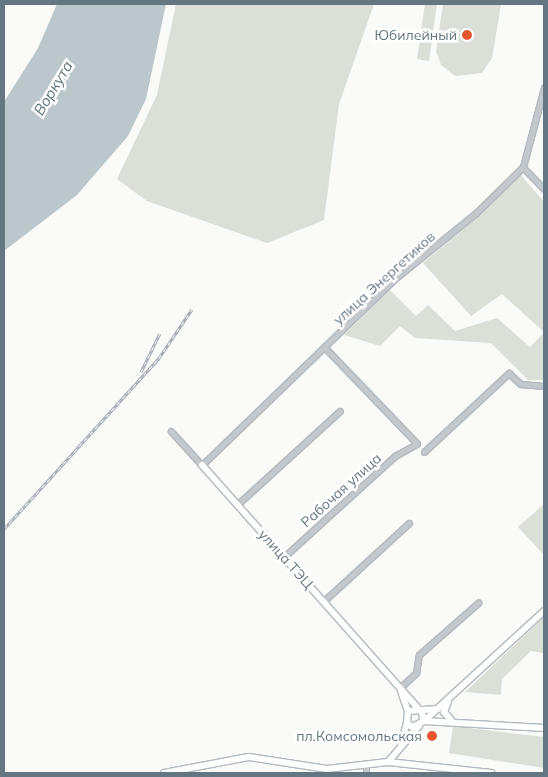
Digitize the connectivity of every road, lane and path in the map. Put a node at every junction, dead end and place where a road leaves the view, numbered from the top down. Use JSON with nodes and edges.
{"nodes":[{"id":1,"x":544,"y":88,"type":"edge"},
{"id":2,"x":523,"y":167,"type":"junction"},
{"id":3,"x":544,"y":189,"type":"edge"},
{"id":4,"x":325,"y":348,"type":"junction"},
{"id":5,"x":544,"y":386,"type":"edge"},
{"id":6,"x":340,"y":411,"type":"dead end"},
{"id":7,"x":171,"y":431,"type":"dead end"},
{"id":8,"x":424,"y":452,"type":"dead end"},
{"id":9,"x":202,"y":465,"type":"junction"},
{"id":10,"x":238,"y":505,"type":"junction"},
{"id":11,"x":409,"y":523,"type":"dead end"},
{"id":12,"x":284,"y":557,"type":"junction"},
{"id":13,"x":324,"y":601,"type":"junction"},
{"id":14,"x":478,"y":603,"type":"dead end"},
{"id":15,"x":544,"y":611,"type":"edge"},
{"id":16,"x":400,"y":688,"type":"junction"},
{"id":17,"x":448,"y":701,"type":"junction"},
{"id":18,"x":420,"y":709,"type":"junction"},
{"id":19,"x":439,"y":709,"type":"junction"},
{"id":20,"x":408,"y":711,"type":"junction"},
{"id":21,"x":451,"y":720,"type":"junction"},
{"id":22,"x":407,"y":722,"type":"junction"},
{"id":23,"x":422,"y":724,"type":"junction"},
{"id":24,"x":544,"y":728,"type":"edge"},
{"id":25,"x":401,"y":747,"type":"junction"},
{"id":26,"x":388,"y":762,"type":"junction"},
{"id":27,"x":366,"y":771,"type":"edge"},
{"id":28,"x":164,"y":773,"type":"edge"},
{"id":29,"x":490,"y":773,"type":"edge"}],
"edges":[{"from":1,"to":2,"type":"street"},
{"from":2,"to":3,"type":"street"},
{"from":2,"to":4,"type":"street","name":"улица Энергетиков"},
{"from":4,"to":9,"type":"street","name":"улица Энергетиков"},
{"from":4,"to":12,"type":"street","name":"Рабочая улица"},
{"from":5,"to":8,"type":"street"},
{"from":6,"to":10,"type":"street"},
{"from":7,"to":9,"type":"street","name":"улица ТЭЦ"},
{"from":9,"to":10,"type":"street","name":"улица ТЭЦ"},
{"from":10,"to":12,"type":"street","name":"улица ТЭЦ"},
{"from":11,"to":13,"type":"street"},
{"from":12,"to":13,"type":"street","name":"улица ТЭЦ"},
{"from":13,"to":16,"type":"street","name":"улица ТЭЦ"},
{"from":14,"to":16,"type":"street"},
{"from":15,"to":17,"type":"street"},
{"from":16,"to":18,"type":"street","name":"улица ТЭЦ"},
{"from":16,"to":20,"type":"street"},
{"from":17,"to":19,"type":"street"},
{"from":17,"to":21,"type":"street"},
{"from":18,"to":19,"type":"street"},
{"from":18,"to":20,"type":"street"},
{"from":18,"to":23,"type":"street"},
{"from":19,"to":23,"type":"street"},
{"from":20,"to":22,"type":"street"},
{"from":21,"to":23,"type":"street"},
{"from":21,"to":24,"type":"street"},
{"from":22,"to":23,"type":"street"},
{"from":22,"to":25,"type":"street"},
{"from":23,"to":25,"type":"street"},
{"from":25,"to":26,"type":"street"},
{"from":26,"to":27,"type":"street"},
{"from":26,"to":29,"type":"street"},
{"from":27,"to":28,"type":"street"}]}
